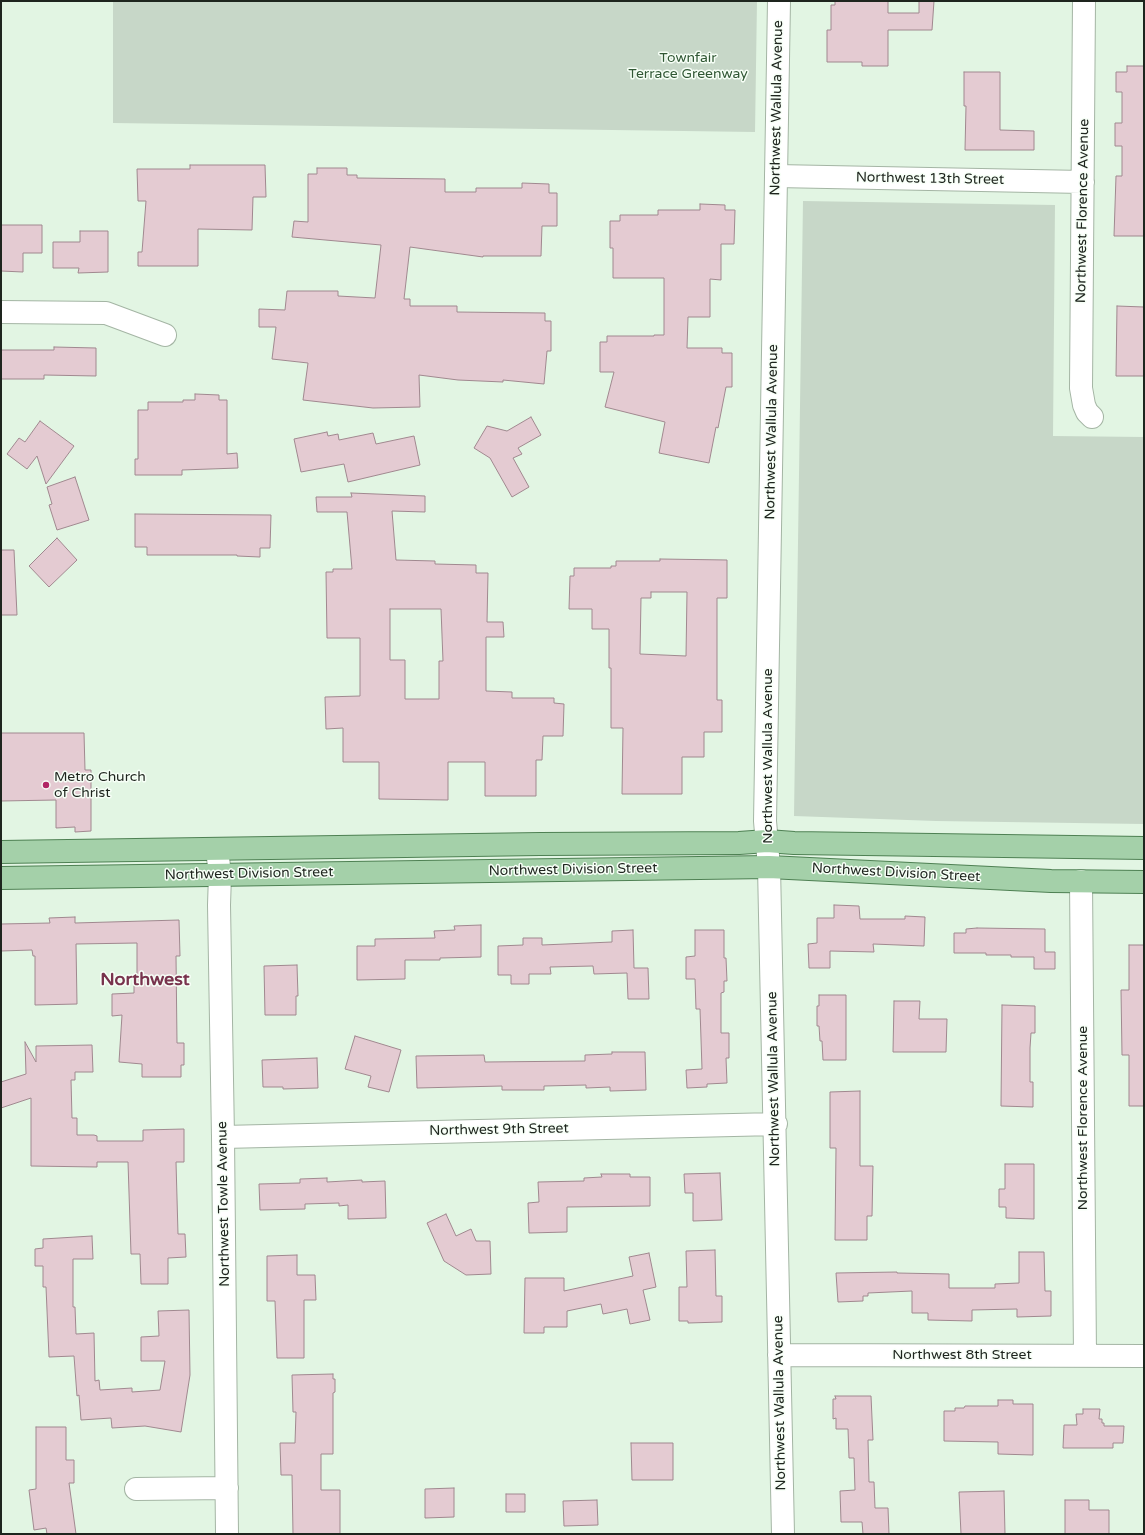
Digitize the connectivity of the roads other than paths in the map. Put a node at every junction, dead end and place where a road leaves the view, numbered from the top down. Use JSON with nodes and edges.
{"nodes":[{"id":1,"x":778,"y":1,"type":"edge"},
{"id":2,"x":1084,"y":1,"type":"edge"},
{"id":3,"x":776,"y":176,"type":"junction"},
{"id":4,"x":1083,"y":182,"type":"junction"},
{"id":5,"x":1,"y":312,"type":"edge"},
{"id":6,"x":165,"y":335,"type":"dead end"},
{"id":7,"x":1092,"y":417,"type":"dead end"},
{"id":8,"x":767,"y":842,"type":"junction"},
{"id":9,"x":1144,"y":848,"type":"edge"},
{"id":10,"x":218,"y":849,"type":"junction"},
{"id":11,"x":1,"y":852,"type":"edge"},
{"id":12,"x":769,"y":867,"type":"junction"},
{"id":13,"x":220,"y":875,"type":"junction"},
{"id":14,"x":1,"y":878,"type":"edge"},
{"id":15,"x":1081,"y":881,"type":"junction"},
{"id":16,"x":1144,"y":882,"type":"edge"},
{"id":17,"x":776,"y":1124,"type":"junction"},
{"id":18,"x":223,"y":1137,"type":"junction"},
{"id":19,"x":779,"y":1355,"type":"junction"},
{"id":20,"x":1085,"y":1356,"type":"junction"},
{"id":21,"x":1144,"y":1356,"type":"edge"},
{"id":22,"x":227,"y":1488,"type":"junction"},
{"id":23,"x":136,"y":1489,"type":"dead end"},
{"id":24,"x":227,"y":1534,"type":"edge"},
{"id":25,"x":783,"y":1534,"type":"edge"}],
"edges":[{"from":1,"to":3,"type":"street","name":"Northwest Wallula Avenue"},
{"from":2,"to":4,"type":"street","name":"Northwest Florence Avenue"},
{"from":3,"to":4,"type":"street","name":"Northwest 13th Street"},
{"from":3,"to":8,"type":"street","name":"Northwest Wallula Avenue"},
{"from":4,"to":7,"type":"street","name":"Northwest Florence Avenue"},
{"from":5,"to":6,"type":"street"},
{"from":8,"to":9,"type":"main road","name":"Northwest Division Street"},
{"from":8,"to":10,"type":"main road","name":"Northwest Division Street"},
{"from":8,"to":12,"type":"street","name":"Northwest Wallula Avenue"},
{"from":10,"to":11,"type":"main road","name":"Northwest Division Street"},
{"from":10,"to":13,"type":"street","name":"Northwest Towle Avenue"},
{"from":12,"to":13,"type":"main road","name":"Northwest Division Street"},
{"from":12,"to":15,"type":"main road","name":"Northwest Division Street"},
{"from":12,"to":17,"type":"street","name":"Northwest Wallula Avenue"},
{"from":13,"to":14,"type":"main road","name":"Northwest Division Street"},
{"from":13,"to":18,"type":"street","name":"Northwest Towle Avenue"},
{"from":15,"to":16,"type":"main road","name":"Northwest Division Street"},
{"from":15,"to":20,"type":"street","name":"Northwest Florence Avenue"},
{"from":17,"to":18,"type":"street","name":"Northwest 9th Street"},
{"from":17,"to":19,"type":"street","name":"Northwest Wallula Avenue"},
{"from":18,"to":22,"type":"street","name":"Northwest Towle Avenue"},
{"from":19,"to":20,"type":"street","name":"Northwest 8th Street"},
{"from":19,"to":25,"type":"street","name":"Northwest Wallula Avenue"},
{"from":20,"to":21,"type":"street","name":"Northwest 8th Street"},
{"from":22,"to":23,"type":"street"},
{"from":22,"to":24,"type":"street","name":"Northwest Towle Avenue"}]}
